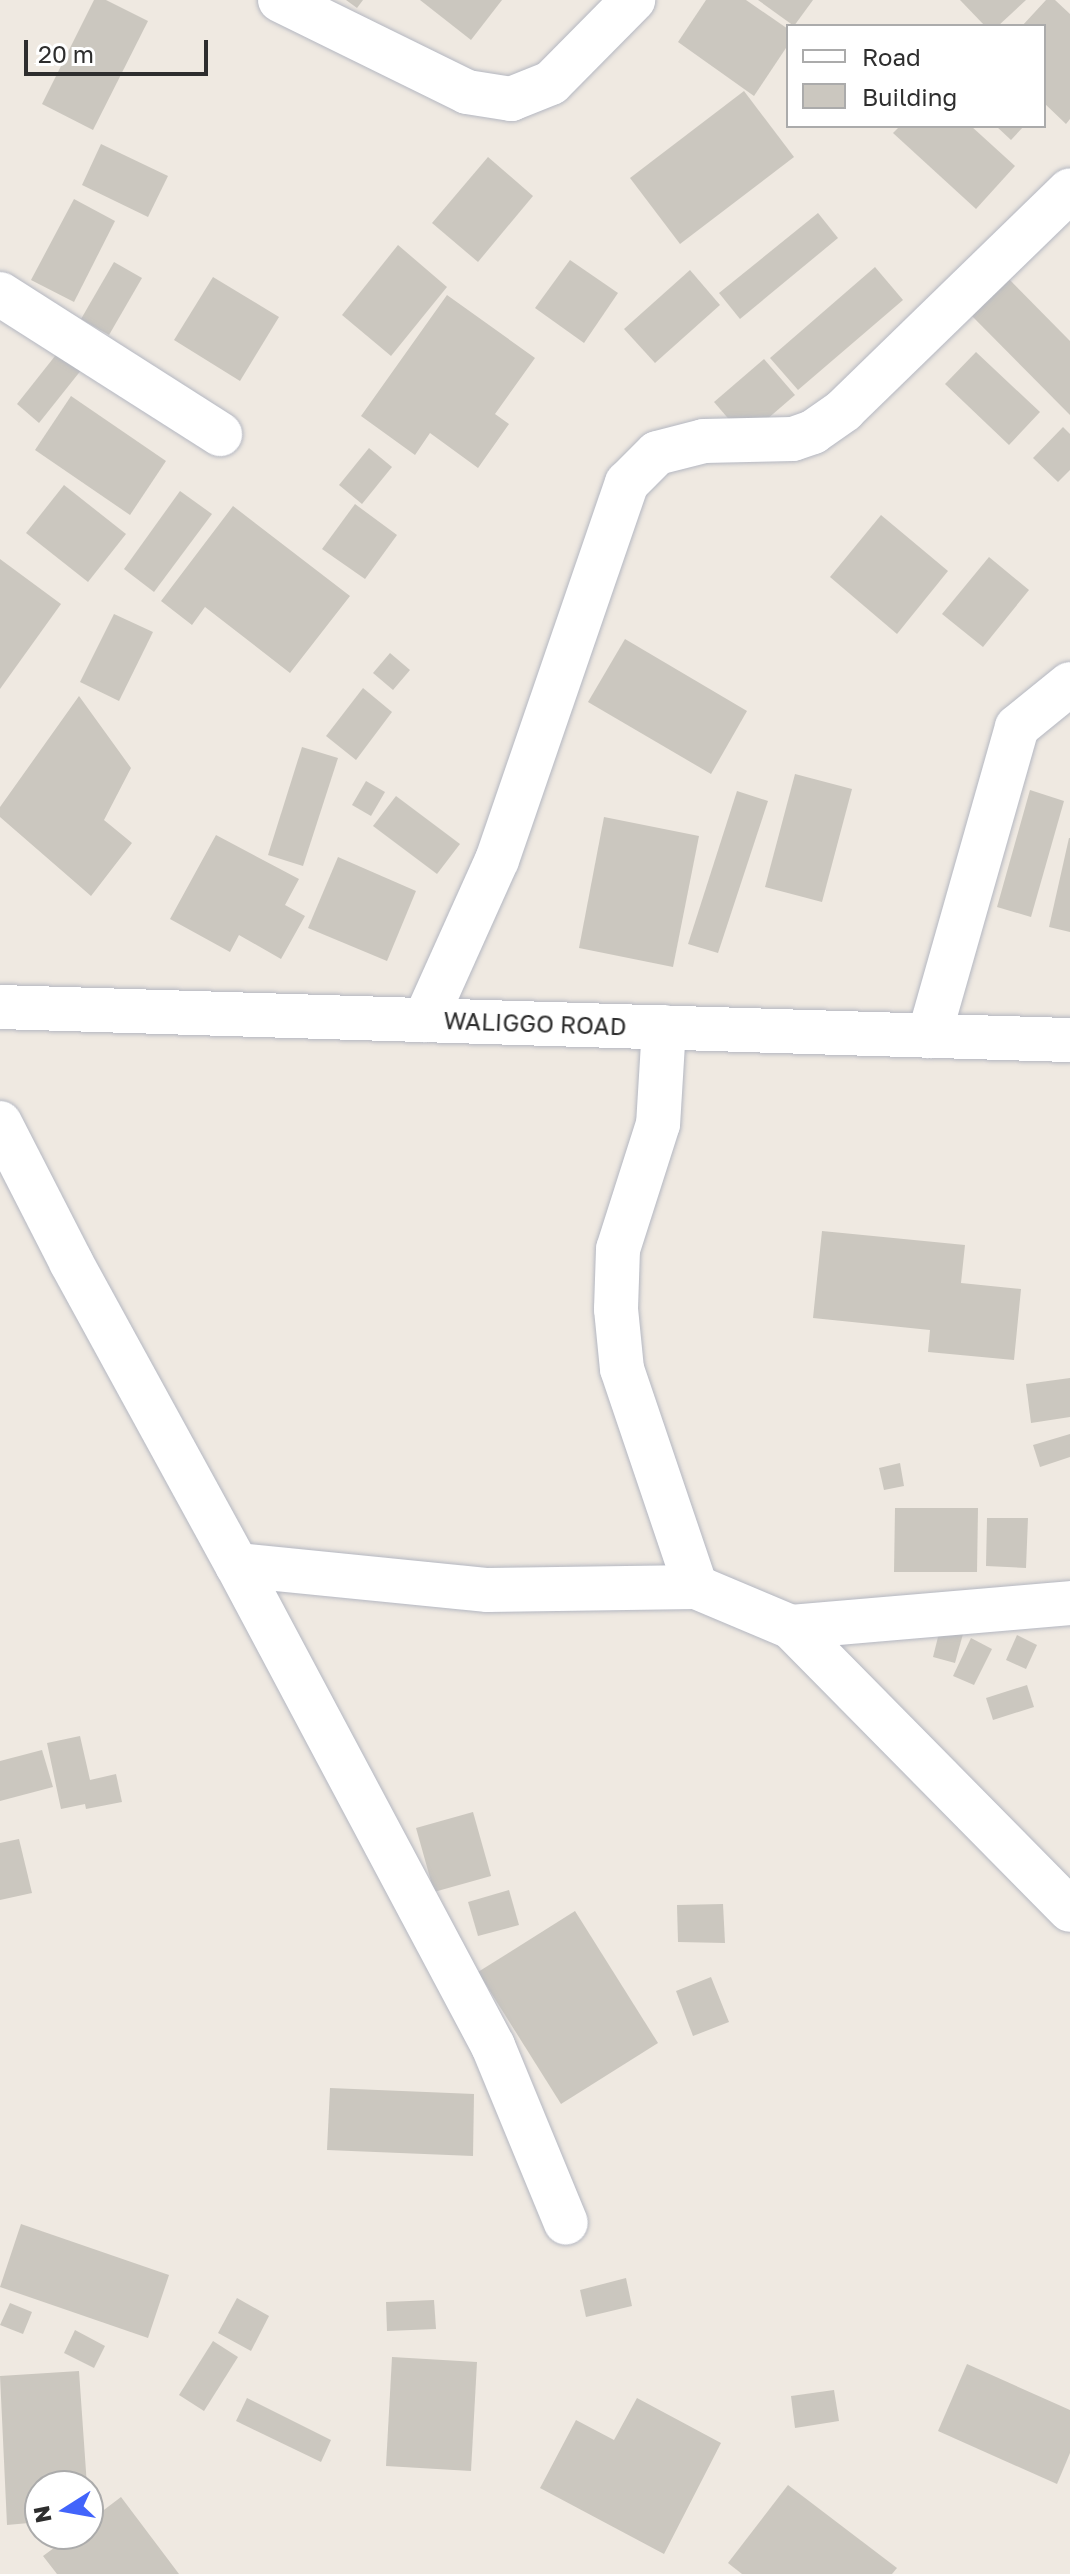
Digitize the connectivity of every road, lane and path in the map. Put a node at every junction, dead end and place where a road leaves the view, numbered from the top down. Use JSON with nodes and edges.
{"nodes":[{"id":1,"x":280,"y":0,"type":"edge"},
{"id":2,"x":633,"y":0,"type":"edge"},
{"id":3,"x":1070,"y":190,"type":"edge"},
{"id":4,"x":0,"y":294,"type":"edge"},
{"id":5,"x":220,"y":434,"type":"dead end"},
{"id":6,"x":1070,"y":684,"type":"edge"},
{"id":7,"x":0,"y":1007,"type":"edge"},
{"id":8,"x":425,"y":1020,"type":"junction"},
{"id":9,"x":664,"y":1027,"type":"junction"},
{"id":10,"x":929,"y":1036,"type":"junction"},
{"id":11,"x":1070,"y":1040,"type":"edge"},
{"id":12,"x":0,"y":1123,"type":"edge"},
{"id":13,"x":237,"y":1565,"type":"junction"},
{"id":14,"x":696,"y":1587,"type":"junction"},
{"id":15,"x":1070,"y":1603,"type":"edge"},
{"id":16,"x":791,"y":1627,"type":"junction"},
{"id":17,"x":1070,"y":1910,"type":"edge"},
{"id":18,"x":566,"y":2223,"type":"dead end"}],
"edges":[{"from":1,"to":2,"type":"street"},
{"from":3,"to":8,"type":"street"},
{"from":4,"to":5,"type":"street"},
{"from":6,"to":10,"type":"street"},
{"from":7,"to":8,"type":"street","name":"WALIGGO ROAD"},
{"from":8,"to":9,"type":"street","name":"WALIGGO ROAD"},
{"from":9,"to":10,"type":"street","name":"WALIGGO ROAD"},
{"from":9,"to":14,"type":"street"},
{"from":10,"to":11,"type":"street","name":"WALIGGO ROAD"},
{"from":12,"to":13,"type":"street"},
{"from":13,"to":14,"type":"street"},
{"from":13,"to":18,"type":"street"},
{"from":14,"to":16,"type":"street"},
{"from":15,"to":16,"type":"street"},
{"from":16,"to":17,"type":"street"}]}
